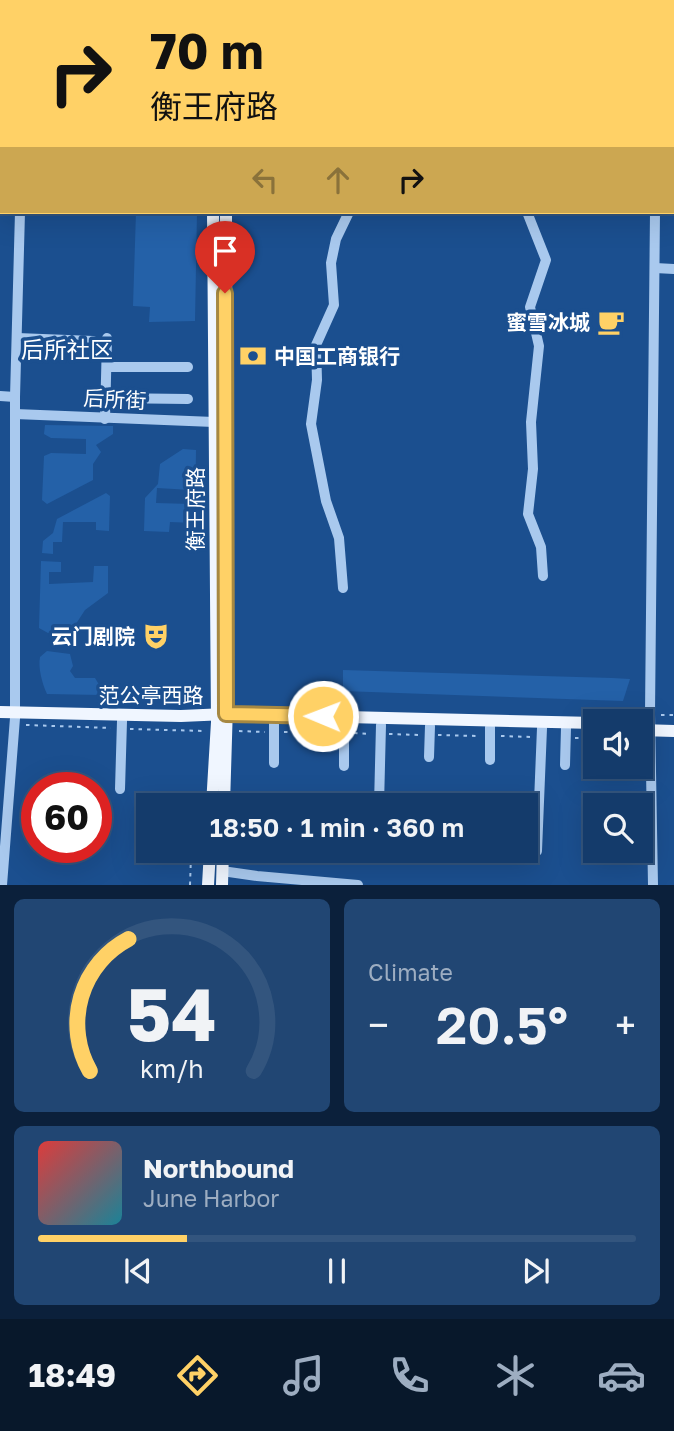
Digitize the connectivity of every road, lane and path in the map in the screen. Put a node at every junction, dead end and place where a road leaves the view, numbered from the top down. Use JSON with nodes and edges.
{"nodes":[{"id":1,"x":20,"y":214,"type":"edge"},
{"id":2,"x":213,"y":214,"type":"edge"},
{"id":3,"x":226,"y":214,"type":"edge"},
{"id":4,"x":348,"y":214,"type":"edge"},
{"id":5,"x":528,"y":214,"type":"edge"},
{"id":6,"x":655,"y":214,"type":"edge"},
{"id":7,"x":655,"y":268,"type":"junction"},
{"id":8,"x":674,"y":269,"type":"edge"},
{"id":9,"x":17,"y":338,"type":"junction"},
{"id":10,"x":107,"y":338,"type":"dead end"},
{"id":11,"x":93,"y":341,"type":"dead end"},
{"id":12,"x":107,"y":367,"type":"junction"},
{"id":13,"x":188,"y":367,"type":"dead end"},
{"id":14,"x":0,"y":396,"type":"edge"},
{"id":15,"x":15,"y":397,"type":"junction"},
{"id":16,"x":106,"y":398,"type":"junction"},
{"id":17,"x":188,"y":399,"type":"dead end"},
{"id":18,"x":15,"y":414,"type":"junction"},
{"id":19,"x":105,"y":419,"type":"junction"},
{"id":20,"x":214,"y":422,"type":"junction"},
{"id":21,"x":543,"y":576,"type":"dead end"},
{"id":22,"x":343,"y":588,"type":"dead end"},
{"id":23,"x":645,"y":709,"type":"edge"},
{"id":24,"x":0,"y":712,"type":"edge"},
{"id":25,"x":0,"y":718,"type":"edge"},
{"id":26,"x":14,"y":719,"type":"junction"},
{"id":27,"x":221,"y":722,"type":"junction"},
{"id":28,"x":583,"y":723,"type":"edge"},
{"id":29,"x":122,"y":725,"type":"junction"},
{"id":30,"x":381,"y":725,"type":"junction"},
{"id":31,"x":674,"y":725,"type":"edge"},
{"id":32,"x":653,"y":726,"type":"edge"},
{"id":33,"x":653,"y":728,"type":"edge"},
{"id":34,"x":275,"y":729,"type":"junction"},
{"id":35,"x":344,"y":730,"type":"junction"},
{"id":36,"x":431,"y":730,"type":"junction"},
{"id":37,"x":583,"y":731,"type":"edge"},
{"id":38,"x":674,"y":731,"type":"edge"},
{"id":39,"x":492,"y":733,"type":"junction"},
{"id":40,"x":541,"y":733,"type":"junction"},
{"id":41,"x":567,"y":733,"type":"junction"},
{"id":42,"x":419,"y":735,"type":"dead end"},
{"id":43,"x":583,"y":736,"type":"edge"},
{"id":44,"x":429,"y":757,"type":"dead end"},
{"id":45,"x":490,"y":760,"type":"dead end"},
{"id":46,"x":274,"y":763,"type":"dead end"},
{"id":47,"x":565,"y":765,"type":"dead end"},
{"id":48,"x":344,"y":766,"type":"dead end"},
{"id":49,"x":648,"y":779,"type":"edge"},
{"id":50,"x":120,"y":789,"type":"dead end"},
{"id":51,"x":213,"y":793,"type":"edge"},
{"id":52,"x":224,"y":793,"type":"edge"},
{"id":53,"x":379,"y":793,"type":"edge"},
{"id":54,"x":538,"y":822,"type":"edge"},
{"id":55,"x":191,"y":863,"type":"edge"},
{"id":56,"x":209,"y":863,"type":"edge"},
{"id":57,"x":222,"y":863,"type":"edge"},
{"id":58,"x":222,"y":871,"type":"junction"},
{"id":59,"x":2,"y":885,"type":"edge"},
{"id":60,"x":190,"y":885,"type":"edge"},
{"id":61,"x":208,"y":885,"type":"edge"},
{"id":62,"x":222,"y":885,"type":"edge"},
{"id":63,"x":358,"y":885,"type":"edge"},
{"id":64,"x":653,"y":885,"type":"edge"}],
"edges":[{"from":1,"to":9,"type":"street"},
{"from":2,"to":20,"type":"main road","name":"衡王府路"},
{"from":3,"to":27,"type":"main road","name":"衡王府路"},
{"from":4,"to":22,"type":"street"},
{"from":5,"to":21,"type":"street"},
{"from":6,"to":7,"type":"street"},
{"from":7,"to":8,"type":"street"},
{"from":7,"to":23,"type":"street"},
{"from":9,"to":11,"type":"street"},
{"from":9,"to":15,"type":"street"},
{"from":10,"to":12,"type":"street"},
{"from":12,"to":13,"type":"street"},
{"from":12,"to":16,"type":"street"},
{"from":14,"to":15,"type":"street"},
{"from":15,"to":18,"type":"street"},
{"from":16,"to":17,"type":"street"},
{"from":16,"to":19,"type":"street"},
{"from":18,"to":19,"type":"street","name":"后所街"},
{"from":18,"to":26,"type":"street"},
{"from":19,"to":20,"type":"street","name":"后所街"},
{"from":20,"to":27,"type":"main road","name":"衡王府路"},
{"from":24,"to":26,"type":"main road","name":"范公亭西路"},
{"from":25,"to":26,"type":"main road","name":"范公亭西路"},
{"from":26,"to":27,"type":"main road","name":"范公亭西路"},
{"from":26,"to":29,"type":"main road","name":"范公亭西路"},
{"from":26,"to":29,"type":"path"},
{"from":26,"to":59,"type":"street"},
{"from":27,"to":28,"type":"main road","name":"范公亭西路"},
{"from":27,"to":29,"type":"main road","name":"范公亭西路"},
{"from":27,"to":29,"type":"path"},
{"from":27,"to":34,"type":"main road","name":"范公亭西路"},
{"from":27,"to":34,"type":"path"},
{"from":27,"to":51,"type":"main road","name":"衡王府路"},
{"from":27,"to":52,"type":"main road","name":"衡王府路"},
{"from":29,"to":50,"type":"street"},
{"from":30,"to":35,"type":"main road","name":"范公亭西路"},
{"from":30,"to":36,"type":"main road","name":"范公亭西路"},
{"from":30,"to":53,"type":"street"},
{"from":31,"to":32,"type":"main road"},
{"from":33,"to":38,"type":"main road"},
{"from":34,"to":35,"type":"main road","name":"范公亭西路"},
{"from":34,"to":35,"type":"path"},
{"from":34,"to":46,"type":"street"},
{"from":35,"to":42,"type":"path"},
{"from":35,"to":48,"type":"street"},
{"from":36,"to":39,"type":"main road","name":"范公亭西路"},
{"from":36,"to":39,"type":"path"},
{"from":36,"to":44,"type":"street"},
{"from":37,"to":41,"type":"main road","name":"范公亭西路"},
{"from":39,"to":40,"type":"main road","name":"范公亭西路"},
{"from":39,"to":40,"type":"path"},
{"from":39,"to":45,"type":"street"},
{"from":40,"to":41,"type":"main road","name":"范公亭西路"},
{"from":40,"to":54,"type":"street"},
{"from":41,"to":43,"type":"path"},
{"from":41,"to":47,"type":"street"},
{"from":49,"to":64,"type":"street"},
{"from":55,"to":60,"type":"path"},
{"from":56,"to":61,"type":"main road"},
{"from":57,"to":58,"type":"main road"},
{"from":58,"to":62,"type":"main road"},
{"from":58,"to":63,"type":"street"}]}
